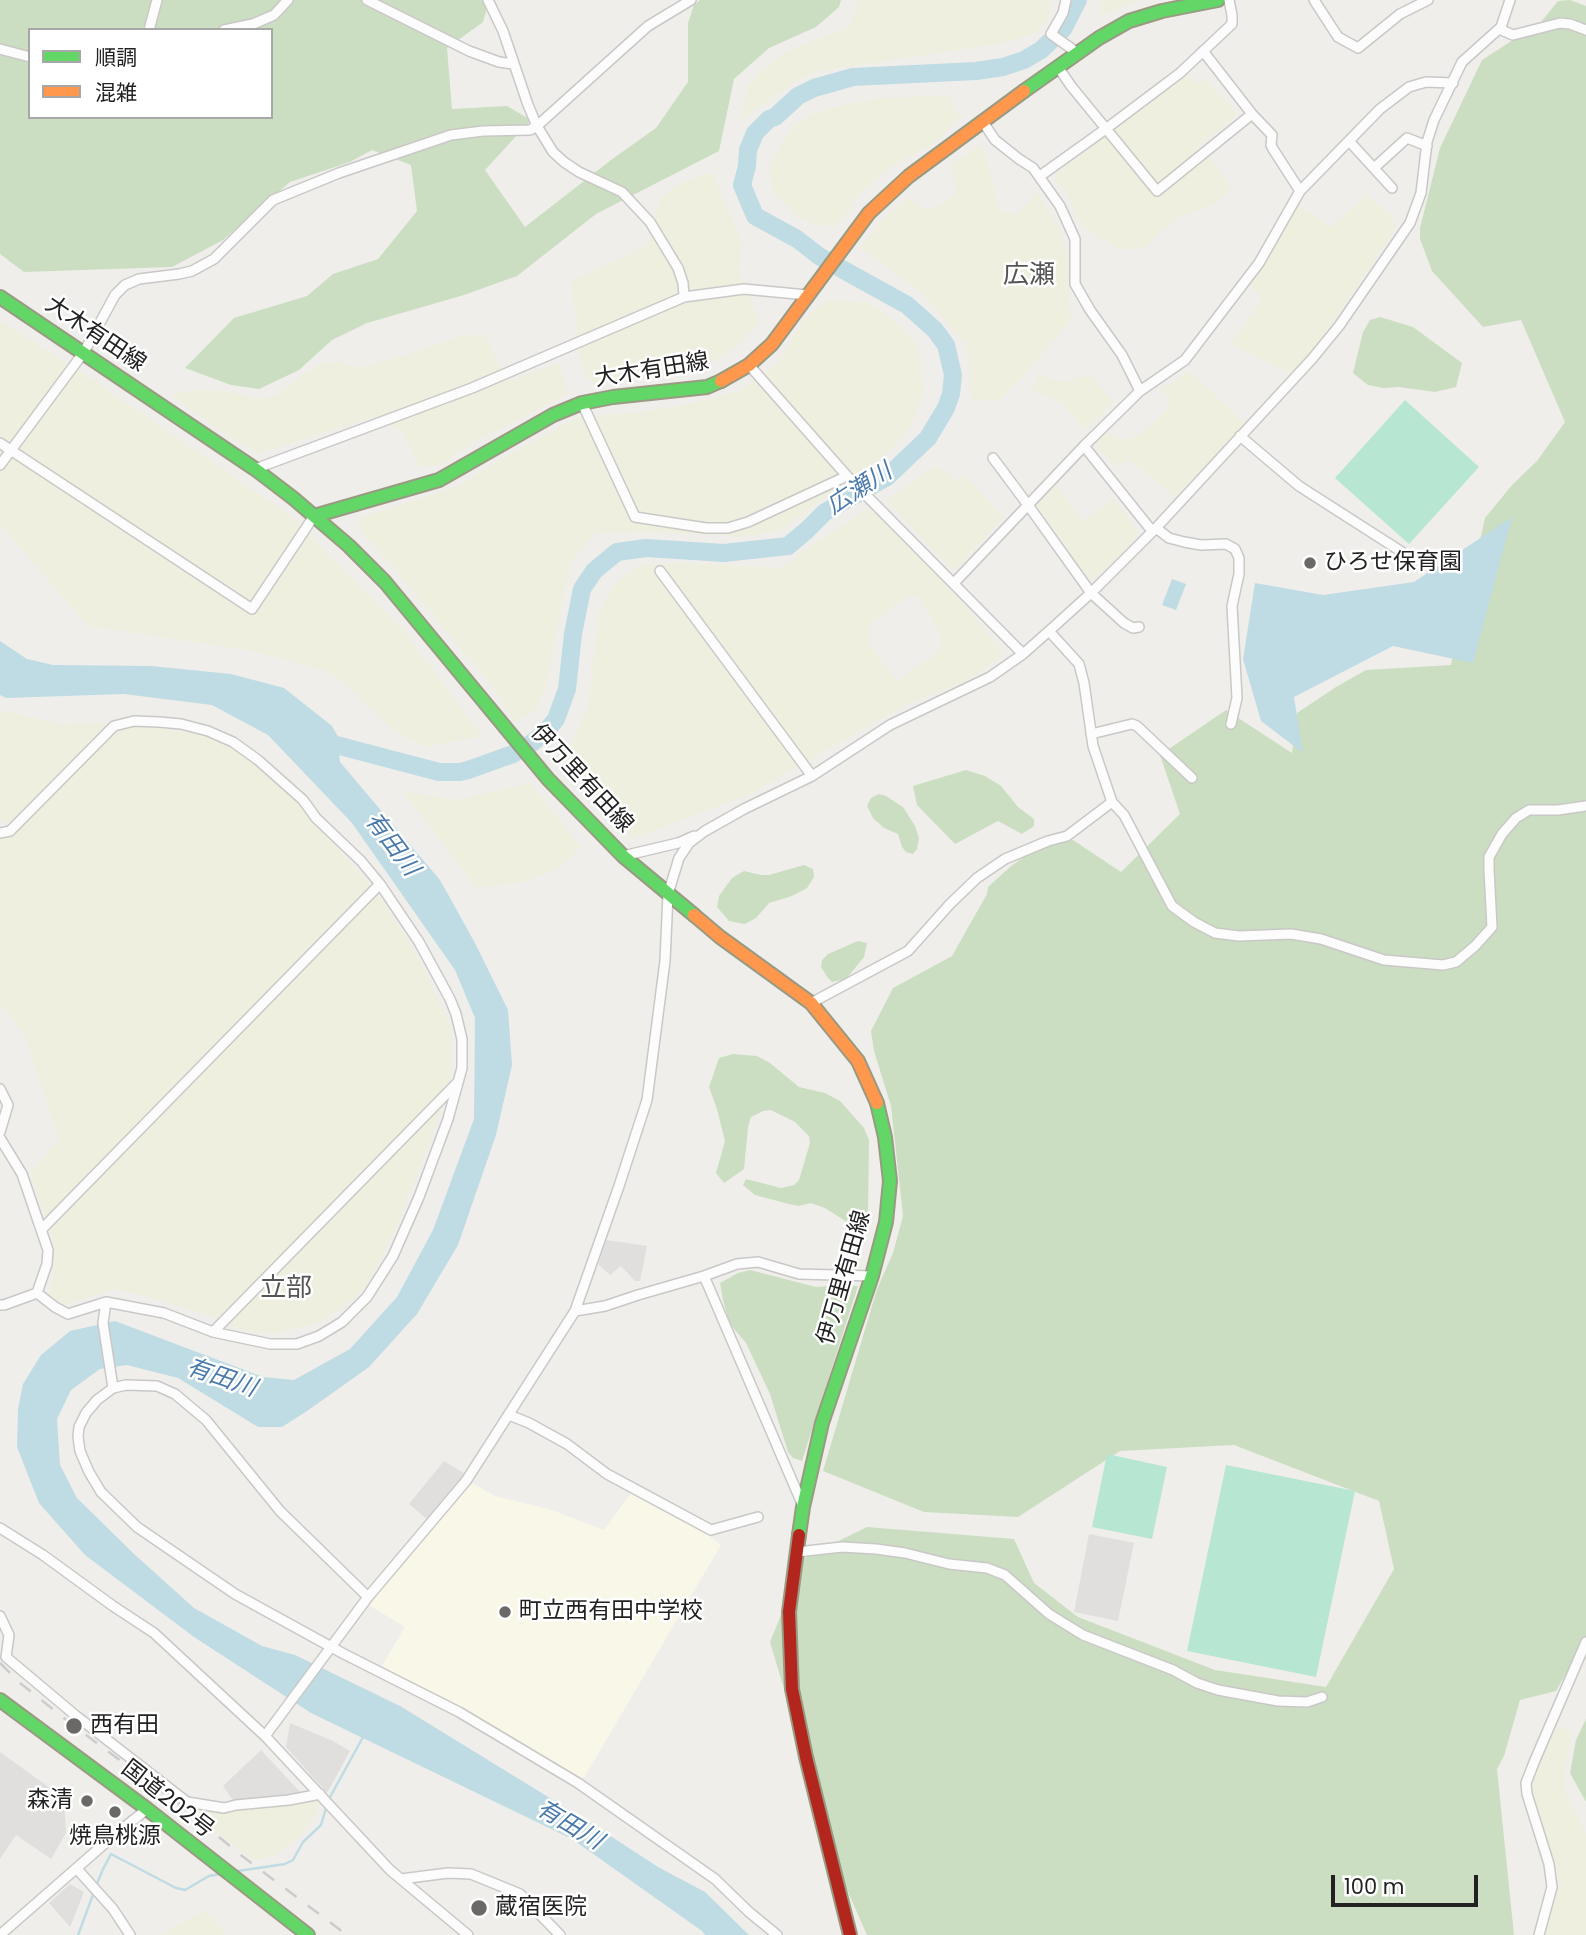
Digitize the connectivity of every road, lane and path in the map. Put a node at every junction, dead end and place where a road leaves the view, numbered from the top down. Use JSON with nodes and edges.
{"nodes":[{"id":1,"x":157,"y":0,"type":"edge"},
{"id":2,"x":288,"y":0,"type":"edge"},
{"id":3,"x":368,"y":0,"type":"edge"},
{"id":4,"x":488,"y":0,"type":"edge"},
{"id":5,"x":691,"y":0,"type":"edge"},
{"id":6,"x":1066,"y":0,"type":"edge"},
{"id":7,"x":1218,"y":0,"type":"edge"},
{"id":8,"x":1229,"y":0,"type":"edge"},
{"id":9,"x":1314,"y":0,"type":"edge"},
{"id":10,"x":1428,"y":0,"type":"edge"},
{"id":11,"x":1510,"y":0,"type":"edge"},
{"id":12,"x":150,"y":28,"type":"edge"},
{"id":13,"x":234,"y":28,"type":"edge"},
{"id":14,"x":1499,"y":29,"type":"junction"},
{"id":15,"x":1586,"y":30,"type":"edge"},
{"id":16,"x":0,"y":49,"type":"edge"},
{"id":17,"x":1203,"y":51,"type":"junction"},
{"id":18,"x":1073,"y":52,"type":"junction"},
{"id":19,"x":28,"y":56,"type":"edge"},
{"id":20,"x":513,"y":64,"type":"junction"},
{"id":21,"x":1058,"y":66,"type":"junction"},
{"id":22,"x":1453,"y":83,"type":"junction"},
{"id":23,"x":1252,"y":114,"type":"junction"},
{"id":24,"x":983,"y":122,"type":"junction"},
{"id":25,"x":537,"y":126,"type":"junction"},
{"id":26,"x":1107,"y":128,"type":"junction"},
{"id":27,"x":1349,"y":141,"type":"junction"},
{"id":28,"x":1427,"y":146,"type":"junction"},
{"id":29,"x":1374,"y":168,"type":"junction"},
{"id":30,"x":1040,"y":176,"type":"junction"},
{"id":31,"x":1392,"y":188,"type":"dead end"},
{"id":32,"x":1300,"y":191,"type":"junction"},
{"id":33,"x":807,"y":295,"type":"junction"},
{"id":34,"x":0,"y":297,"type":"edge"},
{"id":35,"x":684,"y":297,"type":"junction"},
{"id":36,"x":84,"y":352,"type":"junction"},
{"id":37,"x":749,"y":365,"type":"junction"},
{"id":38,"x":1140,"y":391,"type":"junction"},
{"id":39,"x":582,"y":404,"type":"junction"},
{"id":40,"x":1240,"y":436,"type":"junction"},
{"id":41,"x":0,"y":443,"type":"edge"},
{"id":42,"x":1084,"y":446,"type":"junction"},
{"id":43,"x":10,"y":450,"type":"junction"},
{"id":44,"x":993,"y":458,"type":"dead end"},
{"id":45,"x":0,"y":465,"type":"edge"},
{"id":46,"x":256,"y":469,"type":"junction"},
{"id":47,"x":847,"y":476,"type":"junction"},
{"id":48,"x":1028,"y":505,"type":"junction"},
{"id":49,"x":314,"y":516,"type":"junction"},
{"id":50,"x":1154,"y":529,"type":"junction"},
{"id":51,"x":1402,"y":552,"type":"dead end"},
{"id":52,"x":660,"y":571,"type":"dead end"},
{"id":53,"x":954,"y":583,"type":"junction"},
{"id":54,"x":1091,"y":593,"type":"junction"},
{"id":55,"x":1139,"y":627,"type":"dead end"},
{"id":56,"x":1049,"y":631,"type":"junction"},
{"id":57,"x":1023,"y":654,"type":"junction"},
{"id":58,"x":1231,"y":724,"type":"dead end"},
{"id":59,"x":1091,"y":734,"type":"junction"},
{"id":60,"x":812,"y":776,"type":"junction"},
{"id":61,"x":1192,"y":778,"type":"dead end"},
{"id":62,"x":1112,"y":802,"type":"junction"},
{"id":63,"x":1586,"y":806,"type":"edge"},
{"id":64,"x":705,"y":831,"type":"junction"},
{"id":65,"x":0,"y":833,"type":"edge"},
{"id":66,"x":623,"y":856,"type":"junction"},
{"id":67,"x":380,"y":884,"type":"junction"},
{"id":68,"x":668,"y":894,"type":"junction"},
{"id":69,"x":811,"y":1003,"type":"junction"},
{"id":70,"x":458,"y":1082,"type":"junction"},
{"id":71,"x":0,"y":1089,"type":"edge"},
{"id":72,"x":0,"y":1132,"type":"edge"},
{"id":73,"x":0,"y":1138,"type":"edge"},
{"id":74,"x":41,"y":1230,"type":"junction"},
{"id":75,"x":704,"y":1276,"type":"junction"},
{"id":76,"x":872,"y":1276,"type":"junction"},
{"id":77,"x":37,"y":1293,"type":"junction"},
{"id":78,"x":106,"y":1302,"type":"junction"},
{"id":79,"x":0,"y":1305,"type":"edge"},
{"id":80,"x":575,"y":1311,"type":"junction"},
{"id":81,"x":213,"y":1332,"type":"junction"},
{"id":82,"x":113,"y":1388,"type":"junction"},
{"id":83,"x":509,"y":1415,"type":"junction"},
{"id":84,"x":803,"y":1507,"type":"junction"},
{"id":85,"x":758,"y":1517,"type":"dead end"},
{"id":86,"x":0,"y":1528,"type":"edge"},
{"id":87,"x":797,"y":1552,"type":"junction"},
{"id":88,"x":368,"y":1597,"type":"junction"},
{"id":89,"x":0,"y":1616,"type":"edge"},
{"id":90,"x":1586,"y":1642,"type":"edge"},
{"id":91,"x":330,"y":1647,"type":"junction"},
{"id":92,"x":1322,"y":1697,"type":"dead end"},
{"id":93,"x":0,"y":1701,"type":"edge"},
{"id":94,"x":264,"y":1735,"type":"junction"},
{"id":95,"x":320,"y":1794,"type":"junction"},
{"id":96,"x":147,"y":1809,"type":"junction"},
{"id":97,"x":77,"y":1869,"type":"junction"},
{"id":98,"x":401,"y":1879,"type":"junction"},
{"id":99,"x":0,"y":1935,"type":"edge"},
{"id":100,"x":130,"y":1935,"type":"edge"},
{"id":101,"x":308,"y":1935,"type":"edge"},
{"id":102,"x":468,"y":1935,"type":"edge"},
{"id":103,"x":560,"y":1935,"type":"edge"},
{"id":104,"x":776,"y":1935,"type":"edge"},
{"id":105,"x":850,"y":1935,"type":"edge"},
{"id":106,"x":1539,"y":1935,"type":"edge"}],
"edges":[{"from":1,"to":12,"type":"street"},
{"from":2,"to":13,"type":"street"},
{"from":3,"to":20,"type":"street"},
{"from":4,"to":20,"type":"street"},
{"from":5,"to":25,"type":"street"},
{"from":6,"to":18,"type":"street"},
{"from":7,"to":18,"type":"main road","name":"大木有田線"},
{"from":8,"to":17,"type":"street"},
{"from":9,"to":10,"type":"street"},
{"from":11,"to":14,"type":"street"},
{"from":14,"to":15,"type":"street"},
{"from":14,"to":22,"type":"street"},
{"from":16,"to":19,"type":"street"},
{"from":17,"to":23,"type":"street"},
{"from":17,"to":26,"type":"street"},
{"from":18,"to":21,"type":"main road","name":"大木有田線"},
{"from":20,"to":25,"type":"street"},
{"from":21,"to":24,"type":"main road","name":"大木有田線"},
{"from":21,"to":26,"type":"street"},
{"from":22,"to":27,"type":"street"},
{"from":22,"to":28,"type":"street"},
{"from":23,"to":26,"type":"street"},
{"from":23,"to":32,"type":"street"},
{"from":24,"to":30,"type":"street"},
{"from":24,"to":33,"type":"main road","name":"大木有田線"},
{"from":25,"to":35,"type":"street"},
{"from":25,"to":36,"type":"street"},
{"from":26,"to":30,"type":"street"},
{"from":27,"to":29,"type":"street"},
{"from":27,"to":32,"type":"street"},
{"from":28,"to":29,"type":"street"},
{"from":28,"to":40,"type":"street"},
{"from":29,"to":31,"type":"street"},
{"from":30,"to":38,"type":"street"},
{"from":32,"to":38,"type":"street"},
{"from":33,"to":35,"type":"street"},
{"from":33,"to":37,"type":"main road","name":"大木有田線"},
{"from":34,"to":36,"type":"main road","name":"大木有田線"},
{"from":35,"to":46,"type":"street"},
{"from":36,"to":43,"type":"street"},
{"from":36,"to":46,"type":"main road","name":"大木有田線"},
{"from":37,"to":39,"type":"main road","name":"大木有田線"},
{"from":37,"to":47,"type":"street"},
{"from":38,"to":42,"type":"street"},
{"from":39,"to":47,"type":"street"},
{"from":39,"to":49,"type":"main road","name":"大木有田線"},
{"from":40,"to":50,"type":"street"},
{"from":40,"to":51,"type":"street"},
{"from":41,"to":43,"type":"street"},
{"from":42,"to":48,"type":"street"},
{"from":42,"to":50,"type":"street"},
{"from":43,"to":45,"type":"street"},
{"from":43,"to":49,"type":"street"},
{"from":44,"to":48,"type":"street"},
{"from":46,"to":49,"type":"main road","name":"大木有田線"},
{"from":47,"to":53,"type":"street"},
{"from":48,"to":53,"type":"street"},
{"from":48,"to":54,"type":"street"},
{"from":49,"to":66,"type":"main road","name":"伊万里有田線"},
{"from":50,"to":54,"type":"street"},
{"from":50,"to":58,"type":"street"},
{"from":52,"to":60,"type":"street"},
{"from":53,"to":57,"type":"street"},
{"from":54,"to":55,"type":"street"},
{"from":54,"to":56,"type":"street"},
{"from":56,"to":57,"type":"street"},
{"from":56,"to":59,"type":"street"},
{"from":57,"to":60,"type":"street"},
{"from":59,"to":61,"type":"street"},
{"from":59,"to":62,"type":"street"},
{"from":60,"to":64,"type":"street"},
{"from":62,"to":63,"type":"street"},
{"from":62,"to":69,"type":"street"},
{"from":64,"to":66,"type":"street"},
{"from":64,"to":68,"type":"street"},
{"from":65,"to":67,"type":"street"},
{"from":66,"to":68,"type":"main road","name":"伊万里有田線"},
{"from":67,"to":70,"type":"street"},
{"from":67,"to":74,"type":"street"},
{"from":68,"to":69,"type":"main road","name":"伊万里有田線"},
{"from":68,"to":80,"type":"street"},
{"from":69,"to":76,"type":"main road","name":"伊万里有田線"},
{"from":70,"to":81,"type":"street"},
{"from":70,"to":81,"type":"street"},
{"from":71,"to":72,"type":"street"},
{"from":73,"to":74,"type":"street"},
{"from":74,"to":77,"type":"street"},
{"from":75,"to":76,"type":"street"},
{"from":75,"to":80,"type":"street"},
{"from":75,"to":84,"type":"street"},
{"from":76,"to":84,"type":"main road","name":"伊万里有田線"},
{"from":77,"to":78,"type":"street"},
{"from":77,"to":79,"type":"street"},
{"from":78,"to":81,"type":"street"},
{"from":78,"to":82,"type":"street"},
{"from":80,"to":83,"type":"street"},
{"from":82,"to":88,"type":"street"},
{"from":82,"to":91,"type":"street"},
{"from":83,"to":85,"type":"street"},
{"from":83,"to":88,"type":"street"},
{"from":84,"to":87,"type":"main road","name":"伊万里有田線"},
{"from":86,"to":94,"type":"street"},
{"from":87,"to":92,"type":"street"},
{"from":87,"to":105,"type":"main road","name":"伊万里有田線"},
{"from":88,"to":91,"type":"street"},
{"from":89,"to":95,"type":"street"},
{"from":90,"to":106,"type":"street"},
{"from":91,"to":94,"type":"street"},
{"from":91,"to":104,"type":"street"},
{"from":93,"to":96,"type":"main road","name":"国道202号"},
{"from":94,"to":95,"type":"street"},
{"from":95,"to":98,"type":"street"},
{"from":96,"to":97,"type":"street"},
{"from":96,"to":101,"type":"main road","name":"国道202号"},
{"from":97,"to":99,"type":"street"},
{"from":97,"to":100,"type":"street"},
{"from":98,"to":102,"type":"street"},
{"from":98,"to":103,"type":"street"}]}
